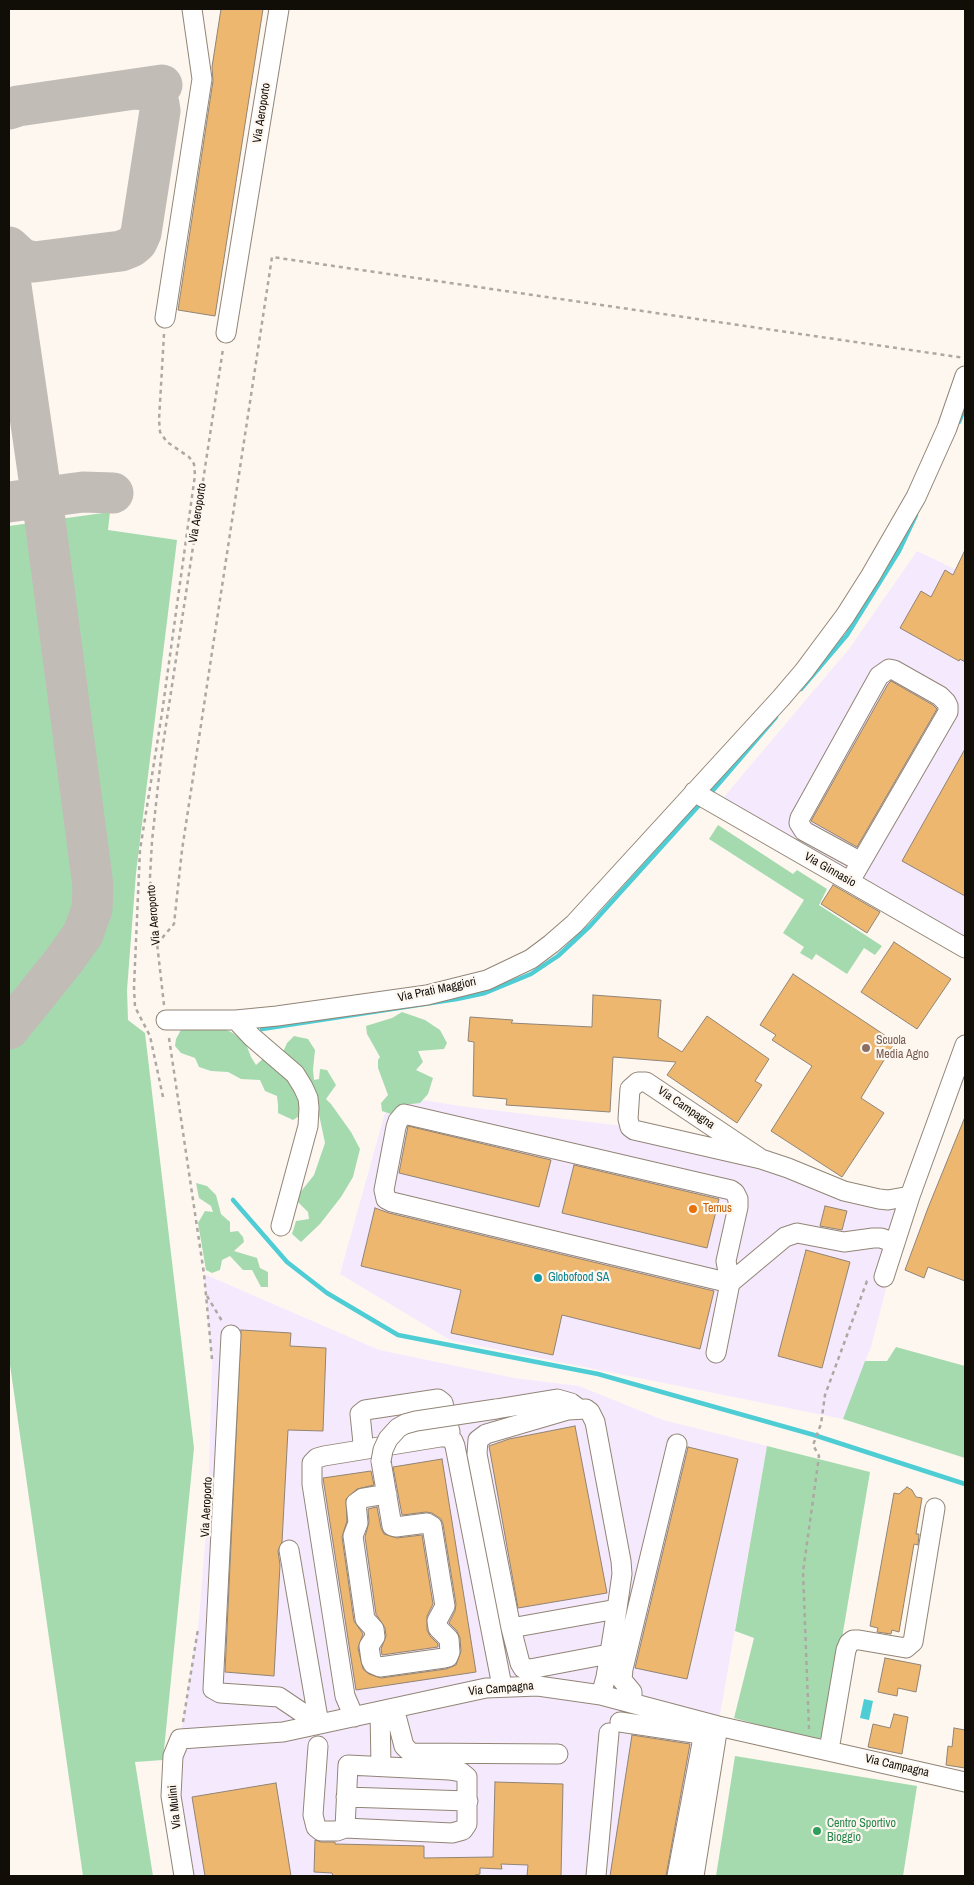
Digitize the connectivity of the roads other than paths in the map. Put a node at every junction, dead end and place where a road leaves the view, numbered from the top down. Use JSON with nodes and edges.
{"nodes":[{"id":1,"x":192,"y":9,"type":"edge"},
{"id":2,"x":278,"y":9,"type":"edge"},
{"id":3,"x":165,"y":318,"type":"road end"},
{"id":4,"x":226,"y":332,"type":"road end"},
{"id":5,"x":965,"y":376,"type":"edge"},
{"id":6,"x":694,"y":792,"type":"junction"},
{"id":7,"x":861,"y":862,"type":"junction"},
{"id":8,"x":850,"y":881,"type":"junction"},
{"id":9,"x":965,"y":948,"type":"edge"},
{"id":10,"x":166,"y":1020,"type":"road end"},
{"id":11,"x":236,"y":1020,"type":"junction"},
{"id":12,"x":965,"y":1045,"type":"edge"},
{"id":13,"x":761,"y":1159,"type":"junction"},
{"id":14,"x":910,"y":1196,"type":"junction"},
{"id":15,"x":281,"y":1226,"type":"dead end"},
{"id":16,"x":895,"y":1243,"type":"junction"},
{"id":17,"x":884,"y":1277,"type":"road end"},
{"id":18,"x":730,"y":1283,"type":"junction"},
{"id":19,"x":231,"y":1335,"type":"road end"},
{"id":20,"x":716,"y":1353,"type":"dead end"},
{"id":21,"x":579,"y":1409,"type":"junction"},
{"id":22,"x":453,"y":1441,"type":"junction"},
{"id":23,"x":677,"y":1444,"type":"dead end"},
{"id":24,"x":359,"y":1450,"type":"junction"},
{"id":25,"x":387,"y":1494,"type":"junction"},
{"id":26,"x":935,"y":1508,"type":"dead end"},
{"id":27,"x":289,"y":1550,"type":"dead end"},
{"id":28,"x":617,"y":1610,"type":"junction"},
{"id":29,"x":511,"y":1628,"type":"junction"},
{"id":30,"x":609,"y":1654,"type":"junction"},
{"id":31,"x":554,"y":1665,"type":"junction"},
{"id":32,"x":502,"y":1686,"type":"junction"},
{"id":33,"x":555,"y":1688,"type":"junction"},
{"id":34,"x":601,"y":1695,"type":"junction"},
{"id":35,"x":632,"y":1702,"type":"junction"},
{"id":36,"x":387,"y":1709,"type":"junction"},
{"id":37,"x":354,"y":1717,"type":"junction"},
{"id":38,"x":319,"y":1724,"type":"junction"},
{"id":39,"x":718,"y":1726,"type":"junction"},
{"id":40,"x":180,"y":1739,"type":"joint"},
{"id":41,"x":318,"y":1746,"type":"dead end"},
{"id":42,"x":822,"y":1749,"type":"junction"},
{"id":43,"x":558,"y":1754,"type":"dead end"},
{"id":44,"x":381,"y":1766,"type":"junction"},
{"id":45,"x":965,"y":1782,"type":"edge"},
{"id":46,"x":346,"y":1797,"type":"junction"},
{"id":47,"x":468,"y":1802,"type":"junction"},
{"id":48,"x":345,"y":1828,"type":"junction"},
{"id":49,"x":184,"y":1876,"type":"edge"},
{"id":50,"x":596,"y":1876,"type":"edge"},
{"id":51,"x":677,"y":1876,"type":"edge"},
{"id":52,"x":694,"y":1876,"type":"edge"}],
"edges":[{"from":1,"to":3,"type":"street"},
{"from":2,"to":4,"type":"street","name":"Via Aeroporto"},
{"from":5,"to":6,"type":"street","name":"Via Prati Maggiori"},
{"from":6,"to":8,"type":"street","name":"Via Ginnasio"},
{"from":6,"to":11,"type":"street","name":"Via Prati Maggiori"},
{"from":7,"to":7,"type":"street"},
{"from":7,"to":8,"type":"street"},
{"from":8,"to":9,"type":"street","name":"Via Ginnasio"},
{"from":10,"to":11,"type":"street","name":"Via Prati Maggiori"},
{"from":11,"to":15,"type":"street"},
{"from":12,"to":14,"type":"street"},
{"from":13,"to":13,"type":"street","name":"Via Campagna"},
{"from":13,"to":14,"type":"street","name":"Via Campagna"},
{"from":14,"to":16,"type":"street"},
{"from":16,"to":17,"type":"street"},
{"from":16,"to":18,"type":"street"},
{"from":18,"to":18,"type":"street"},
{"from":18,"to":20,"type":"street"},
{"from":19,"to":38,"type":"street"},
{"from":21,"to":25,"type":"street","bridge":true},
{"from":21,"to":28,"type":"street"},
{"from":21,"to":29,"type":"street"},
{"from":22,"to":24,"type":"street"},
{"from":22,"to":24,"type":"street"},
{"from":22,"to":32,"type":"street"},
{"from":23,"to":35,"type":"street"},
{"from":24,"to":37,"type":"street"},
{"from":25,"to":25,"type":"street"},
{"from":26,"to":42,"type":"street"},
{"from":27,"to":38,"type":"street"},
{"from":28,"to":29,"type":"street"},
{"from":28,"to":30,"type":"street"},
{"from":29,"to":31,"type":"street"},
{"from":30,"to":31,"type":"street"},
{"from":30,"to":34,"type":"street"},
{"from":31,"to":33,"type":"street"},
{"from":32,"to":33,"type":"street","name":"Via Campagna"},
{"from":32,"to":36,"type":"street","name":"Via Campagna"},
{"from":33,"to":34,"type":"street","name":"Via Campagna"},
{"from":34,"to":35,"type":"street","name":"Via Campagna"},
{"from":35,"to":39,"type":"street","name":"Via Campagna"},
{"from":36,"to":37,"type":"street","name":"Via Campagna"},
{"from":36,"to":43,"type":"street"},
{"from":36,"to":44,"type":"street"},
{"from":37,"to":38,"type":"street","name":"Via Campagna"},
{"from":38,"to":40,"type":"street","name":"Via Campagna"},
{"from":39,"to":42,"type":"street","name":"Via Campagna"},
{"from":39,"to":52,"type":"street"},
{"from":40,"to":49,"type":"street","name":"Via Mulini"},
{"from":41,"to":48,"type":"street"},
{"from":42,"to":45,"type":"street","name":"Via Campagna"},
{"from":44,"to":46,"type":"street"},
{"from":44,"to":47,"type":"street"},
{"from":46,"to":47,"type":"street"},
{"from":46,"to":48,"type":"street"},
{"from":47,"to":48,"type":"street"},
{"from":50,"to":51,"type":"street"}]}
